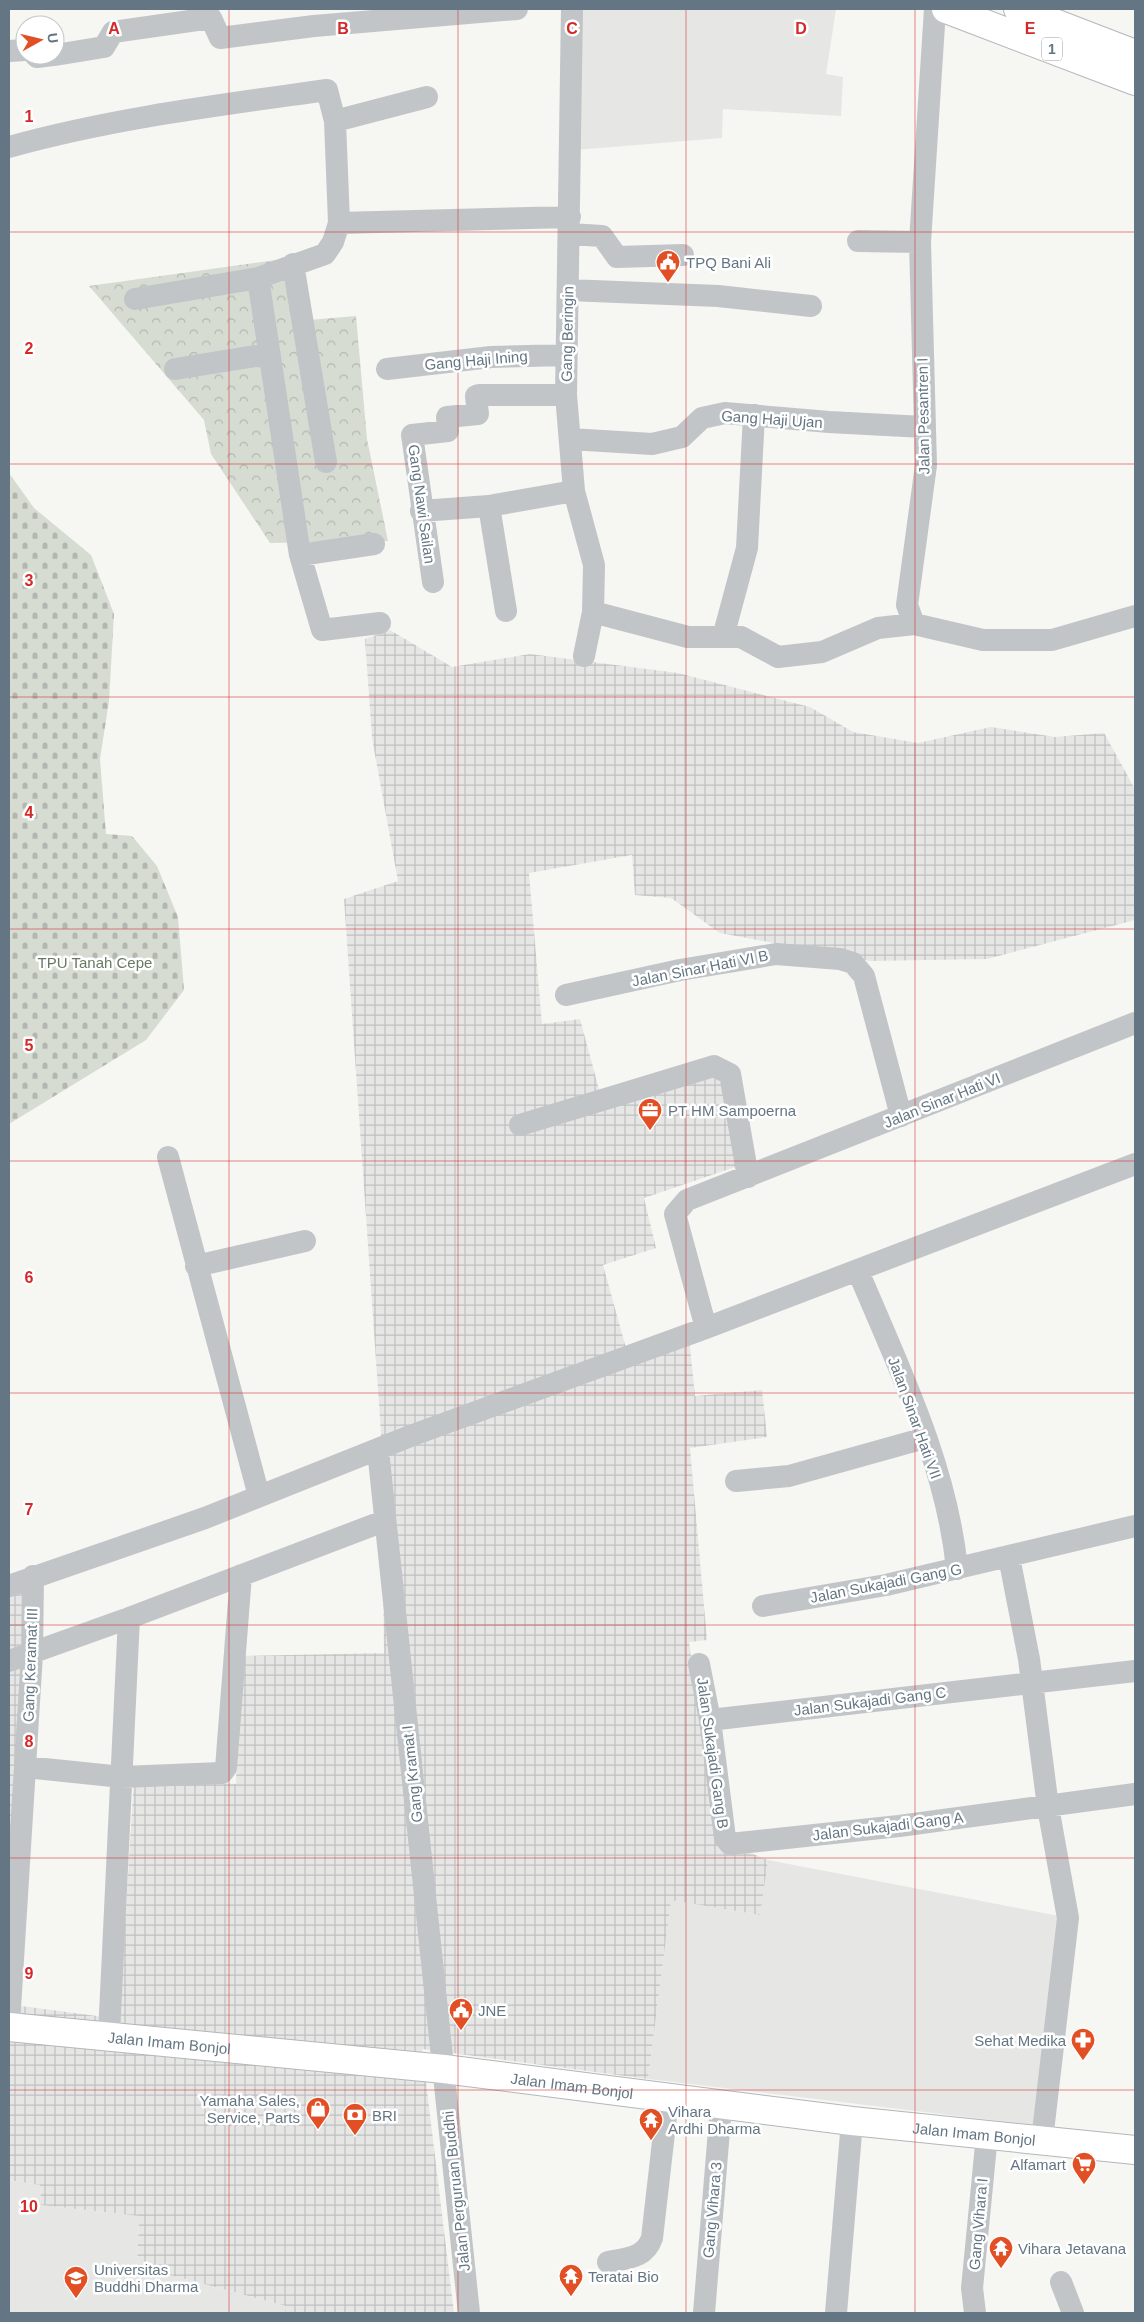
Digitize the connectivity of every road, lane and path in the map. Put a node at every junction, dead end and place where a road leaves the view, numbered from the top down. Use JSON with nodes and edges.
{"nodes":[{"id":1,"x":517,"y":9,"type":"edge"},
{"id":2,"x":572,"y":9,"type":"edge"},
{"id":3,"x":935,"y":9,"type":"edge"},
{"id":4,"x":1018,"y":9,"type":"edge"},
{"id":5,"x":957,"y":13,"type":"edge"},
{"id":6,"x":65,"y":53,"type":"edge"},
{"id":7,"x":1135,"y":54,"type":"edge"},
{"id":8,"x":1135,"y":81,"type":"edge"},
{"id":9,"x":427,"y":97,"type":"dead end"},
{"id":10,"x":335,"y":121,"type":"junction"},
{"id":11,"x":9,"y":147,"type":"edge"},
{"id":12,"x":340,"y":223,"type":"junction"},
{"id":13,"x":570,"y":225,"type":"junction"},
{"id":14,"x":858,"y":241,"type":"dead end"},
{"id":15,"x":920,"y":242,"type":"junction"},
{"id":16,"x":683,"y":255,"type":"dead end"},
{"id":17,"x":293,"y":264,"type":"junction"},
{"id":18,"x":258,"y":278,"type":"junction"},
{"id":19,"x":568,"y":290,"type":"junction"},
{"id":20,"x":135,"y":298,"type":"dead end"},
{"id":21,"x":811,"y":306,"type":"dead end"},
{"id":22,"x":268,"y":354,"type":"junction"},
{"id":23,"x":566,"y":355,"type":"junction"},
{"id":24,"x":175,"y":369,"type":"dead end"},
{"id":25,"x":387,"y":369,"type":"dead end"},
{"id":26,"x":566,"y":395,"type":"junction"},
{"id":27,"x":754,"y":415,"type":"junction"},
{"id":28,"x":924,"y":427,"type":"junction"},
{"id":29,"x":570,"y":439,"type":"junction"},
{"id":30,"x":326,"y":462,"type":"dead end"},
{"id":31,"x":574,"y":491,"type":"junction"},
{"id":32,"x":489,"y":506,"type":"junction"},
{"id":33,"x":422,"y":512,"type":"junction"},
{"id":34,"x":374,"y":544,"type":"dead end"},
{"id":35,"x":300,"y":555,"type":"junction"},
{"id":36,"x":433,"y":582,"type":"dead end"},
{"id":37,"x":506,"y":611,"type":"dead end"},
{"id":38,"x":593,"y":612,"type":"junction"},
{"id":39,"x":1135,"y":616,"type":"edge"},
{"id":40,"x":380,"y":623,"type":"dead end"},
{"id":41,"x":914,"y":624,"type":"junction"},
{"id":42,"x":724,"y":637,"type":"junction"},
{"id":43,"x":584,"y":656,"type":"dead end"},
{"id":44,"x":566,"y":995,"type":"dead end"},
{"id":45,"x":1135,"y":1022,"type":"edge"},
{"id":46,"x":901,"y":1116,"type":"junction"},
{"id":47,"x":520,"y":1125,"type":"dead end"},
{"id":48,"x":168,"y":1157,"type":"dead end"},
{"id":49,"x":1135,"y":1164,"type":"edge"},
{"id":50,"x":748,"y":1177,"type":"junction"},
{"id":51,"x":305,"y":1241,"type":"dead end"},
{"id":52,"x":196,"y":1266,"type":"junction"},
{"id":53,"x":858,"y":1271,"type":"junction"},
{"id":54,"x":706,"y":1328,"type":"junction"},
{"id":55,"x":926,"y":1438,"type":"junction"},
{"id":56,"x":378,"y":1450,"type":"junction"},
{"id":57,"x":736,"y":1481,"type":"dead end"},
{"id":58,"x":259,"y":1496,"type":"junction"},
{"id":59,"x":384,"y":1521,"type":"junction"},
{"id":60,"x":1135,"y":1526,"type":"edge"},
{"id":61,"x":1009,"y":1558,"type":"junction"},
{"id":62,"x":958,"y":1569,"type":"junction"},
{"id":63,"x":240,"y":1575,"type":"junction"},
{"id":64,"x":33,"y":1576,"type":"junction"},
{"id":65,"x":9,"y":1586,"type":"edge"},
{"id":66,"x":763,"y":1606,"type":"dead end"},
{"id":67,"x":129,"y":1618,"type":"junction"},
{"id":68,"x":32,"y":1654,"type":"junction"},
{"id":69,"x":9,"y":1661,"type":"edge"},
{"id":70,"x":699,"y":1664,"type":"dead end"},
{"id":71,"x":1135,"y":1671,"type":"edge"},
{"id":72,"x":1031,"y":1682,"type":"junction"},
{"id":73,"x":710,"y":1720,"type":"junction"},
{"id":74,"x":26,"y":1767,"type":"junction"},
{"id":75,"x":122,"y":1777,"type":"junction"},
{"id":76,"x":1135,"y":1794,"type":"edge"},
{"id":77,"x":1048,"y":1807,"type":"junction"},
{"id":78,"x":728,"y":1843,"type":"joint"},
{"id":79,"x":9,"y":2026,"type":"edge"},
{"id":80,"x":109,"y":2035,"type":"junction"},
{"id":81,"x":444,"y":2069,"type":"junction"},
{"id":82,"x":668,"y":2098,"type":"junction"},
{"id":83,"x":721,"y":2106,"type":"junction"},
{"id":84,"x":852,"y":2121,"type":"junction"},
{"id":85,"x":987,"y":2135,"type":"junction"},
{"id":86,"x":1042,"y":2140,"type":"junction"},
{"id":87,"x":1135,"y":2150,"type":"edge"},
{"id":88,"x":608,"y":2262,"type":"dead end"},
{"id":89,"x":1062,"y":2282,"type":"dead end"},
{"id":90,"x":469,"y":2313,"type":"edge"},
{"id":91,"x":704,"y":2313,"type":"edge"},
{"id":92,"x":836,"y":2313,"type":"edge"},
{"id":93,"x":975,"y":2313,"type":"edge"},
{"id":94,"x":1073,"y":2313,"type":"edge"}],
"edges":[{"from":1,"to":6,"type":"street"},
{"from":2,"to":13,"type":"street","name":"Gang Beringin"},
{"from":3,"to":15,"type":"street","name":"Jalan Pesantren I"},
{"from":4,"to":7,"type":"main road","number":"1"},
{"from":5,"to":8,"type":"main road","number":"1"},
{"from":9,"to":10,"type":"street"},
{"from":10,"to":11,"type":"street"},
{"from":10,"to":12,"type":"street"},
{"from":12,"to":13,"type":"street"},
{"from":12,"to":17,"type":"street"},
{"from":13,"to":16,"type":"street"},
{"from":13,"to":19,"type":"street","name":"Gang Beringin"},
{"from":14,"to":15,"type":"street"},
{"from":15,"to":28,"type":"street","name":"Jalan Pesantren I"},
{"from":17,"to":18,"type":"street"},
{"from":17,"to":30,"type":"street"},
{"from":18,"to":20,"type":"street"},
{"from":18,"to":22,"type":"street"},
{"from":19,"to":21,"type":"street"},
{"from":19,"to":23,"type":"street","name":"Gang Beringin"},
{"from":22,"to":24,"type":"street"},
{"from":22,"to":35,"type":"street"},
{"from":23,"to":25,"type":"street","name":"Gang Haji Ining"},
{"from":23,"to":26,"type":"street","name":"Gang Beringin"},
{"from":26,"to":29,"type":"street","name":"Gang Beringin"},
{"from":26,"to":33,"type":"street","name":"Gang Nawi Sailan"},
{"from":27,"to":28,"type":"street","name":"Gang Haji Ujan"},
{"from":27,"to":29,"type":"street","name":"Gang Haji Ujan"},
{"from":27,"to":42,"type":"street"},
{"from":28,"to":41,"type":"street","name":"Jalan Pesantren I"},
{"from":29,"to":31,"type":"street","name":"Gang Beringin"},
{"from":31,"to":32,"type":"street"},
{"from":31,"to":38,"type":"street","name":"Gang Beringin"},
{"from":32,"to":33,"type":"street"},
{"from":32,"to":37,"type":"street"},
{"from":33,"to":36,"type":"street","name":"Gang Nawi Sailan"},
{"from":34,"to":35,"type":"street"},
{"from":35,"to":40,"type":"street"},
{"from":38,"to":42,"type":"street"},
{"from":38,"to":43,"type":"street","name":"Gang Beringin"},
{"from":39,"to":41,"type":"street"},
{"from":41,"to":42,"type":"street"},
{"from":44,"to":46,"type":"street","name":"Jalan Sinar Hati VI B"},
{"from":45,"to":46,"type":"street","name":"Jalan Sinar Hati VI"},
{"from":46,"to":50,"type":"street","name":"Jalan Sinar Hati VI"},
{"from":47,"to":50,"type":"street"},
{"from":48,"to":52,"type":"street"},
{"from":49,"to":53,"type":"street"},
{"from":50,"to":54,"type":"street","name":"Jalan Sinar Hati VI"},
{"from":51,"to":52,"type":"street"},
{"from":52,"to":58,"type":"street"},
{"from":53,"to":54,"type":"street"},
{"from":53,"to":55,"type":"street","name":"Jalan Sinar Hati VII"},
{"from":54,"to":56,"type":"street"},
{"from":55,"to":57,"type":"street"},
{"from":55,"to":62,"type":"street","name":"Jalan Sinar Hati VII"},
{"from":56,"to":58,"type":"street"},
{"from":56,"to":59,"type":"street","name":"Gang Kramat I"},
{"from":58,"to":64,"type":"street"},
{"from":59,"to":63,"type":"street"},
{"from":59,"to":81,"type":"street","name":"Gang Kramat I"},
{"from":60,"to":61,"type":"street","name":"Jalan Sukajadi Gang G"},
{"from":61,"to":62,"type":"street","name":"Jalan Sukajadi Gang G"},
{"from":61,"to":72,"type":"street"},
{"from":62,"to":66,"type":"street","name":"Jalan Sukajadi Gang G"},
{"from":63,"to":67,"type":"street"},
{"from":63,"to":75,"type":"street"},
{"from":64,"to":65,"type":"street"},
{"from":64,"to":68,"type":"street","name":"Gang Keramat III"},
{"from":67,"to":68,"type":"street"},
{"from":67,"to":75,"type":"street"},
{"from":68,"to":69,"type":"street"},
{"from":68,"to":74,"type":"street","name":"Gang Keramat III"},
{"from":70,"to":73,"type":"street","name":"Jalan Sukajadi Gang B"},
{"from":71,"to":72,"type":"street","name":"Jalan Sukajadi Gang C"},
{"from":72,"to":73,"type":"street","name":"Jalan Sukajadi Gang C"},
{"from":72,"to":77,"type":"street"},
{"from":73,"to":78,"type":"street","name":"Jalan Sukajadi Gang B"},
{"from":74,"to":75,"type":"street"},
{"from":74,"to":79,"type":"street","name":"Gang Keramat III"},
{"from":75,"to":80,"type":"street"},
{"from":76,"to":77,"type":"street","name":"Jalan Sukajadi Gang A"},
{"from":77,"to":78,"type":"street","name":"Jalan Sukajadi Gang A"},
{"from":77,"to":86,"type":"street"},
{"from":79,"to":80,"type":"main road","name":"Jalan Imam Bonjol"},
{"from":80,"to":81,"type":"main road","name":"Jalan Imam Bonjol"},
{"from":81,"to":82,"type":"main road","name":"Jalan Imam Bonjol"},
{"from":81,"to":90,"type":"street","name":"Jalan Perguruan Buddhi"},
{"from":82,"to":83,"type":"main road","name":"Jalan Imam Bonjol"},
{"from":82,"to":88,"type":"street"},
{"from":83,"to":84,"type":"main road","name":"Jalan Imam Bonjol"},
{"from":83,"to":91,"type":"street","name":"Gang Vihara 3"},
{"from":84,"to":85,"type":"main road","name":"Jalan Imam Bonjol"},
{"from":84,"to":92,"type":"street"},
{"from":85,"to":86,"type":"main road","name":"Jalan Imam Bonjol"},
{"from":85,"to":93,"type":"street","name":"Gang Vihara I"},
{"from":86,"to":87,"type":"main road","name":"Jalan Imam Bonjol"},
{"from":89,"to":94,"type":"street"}]}
